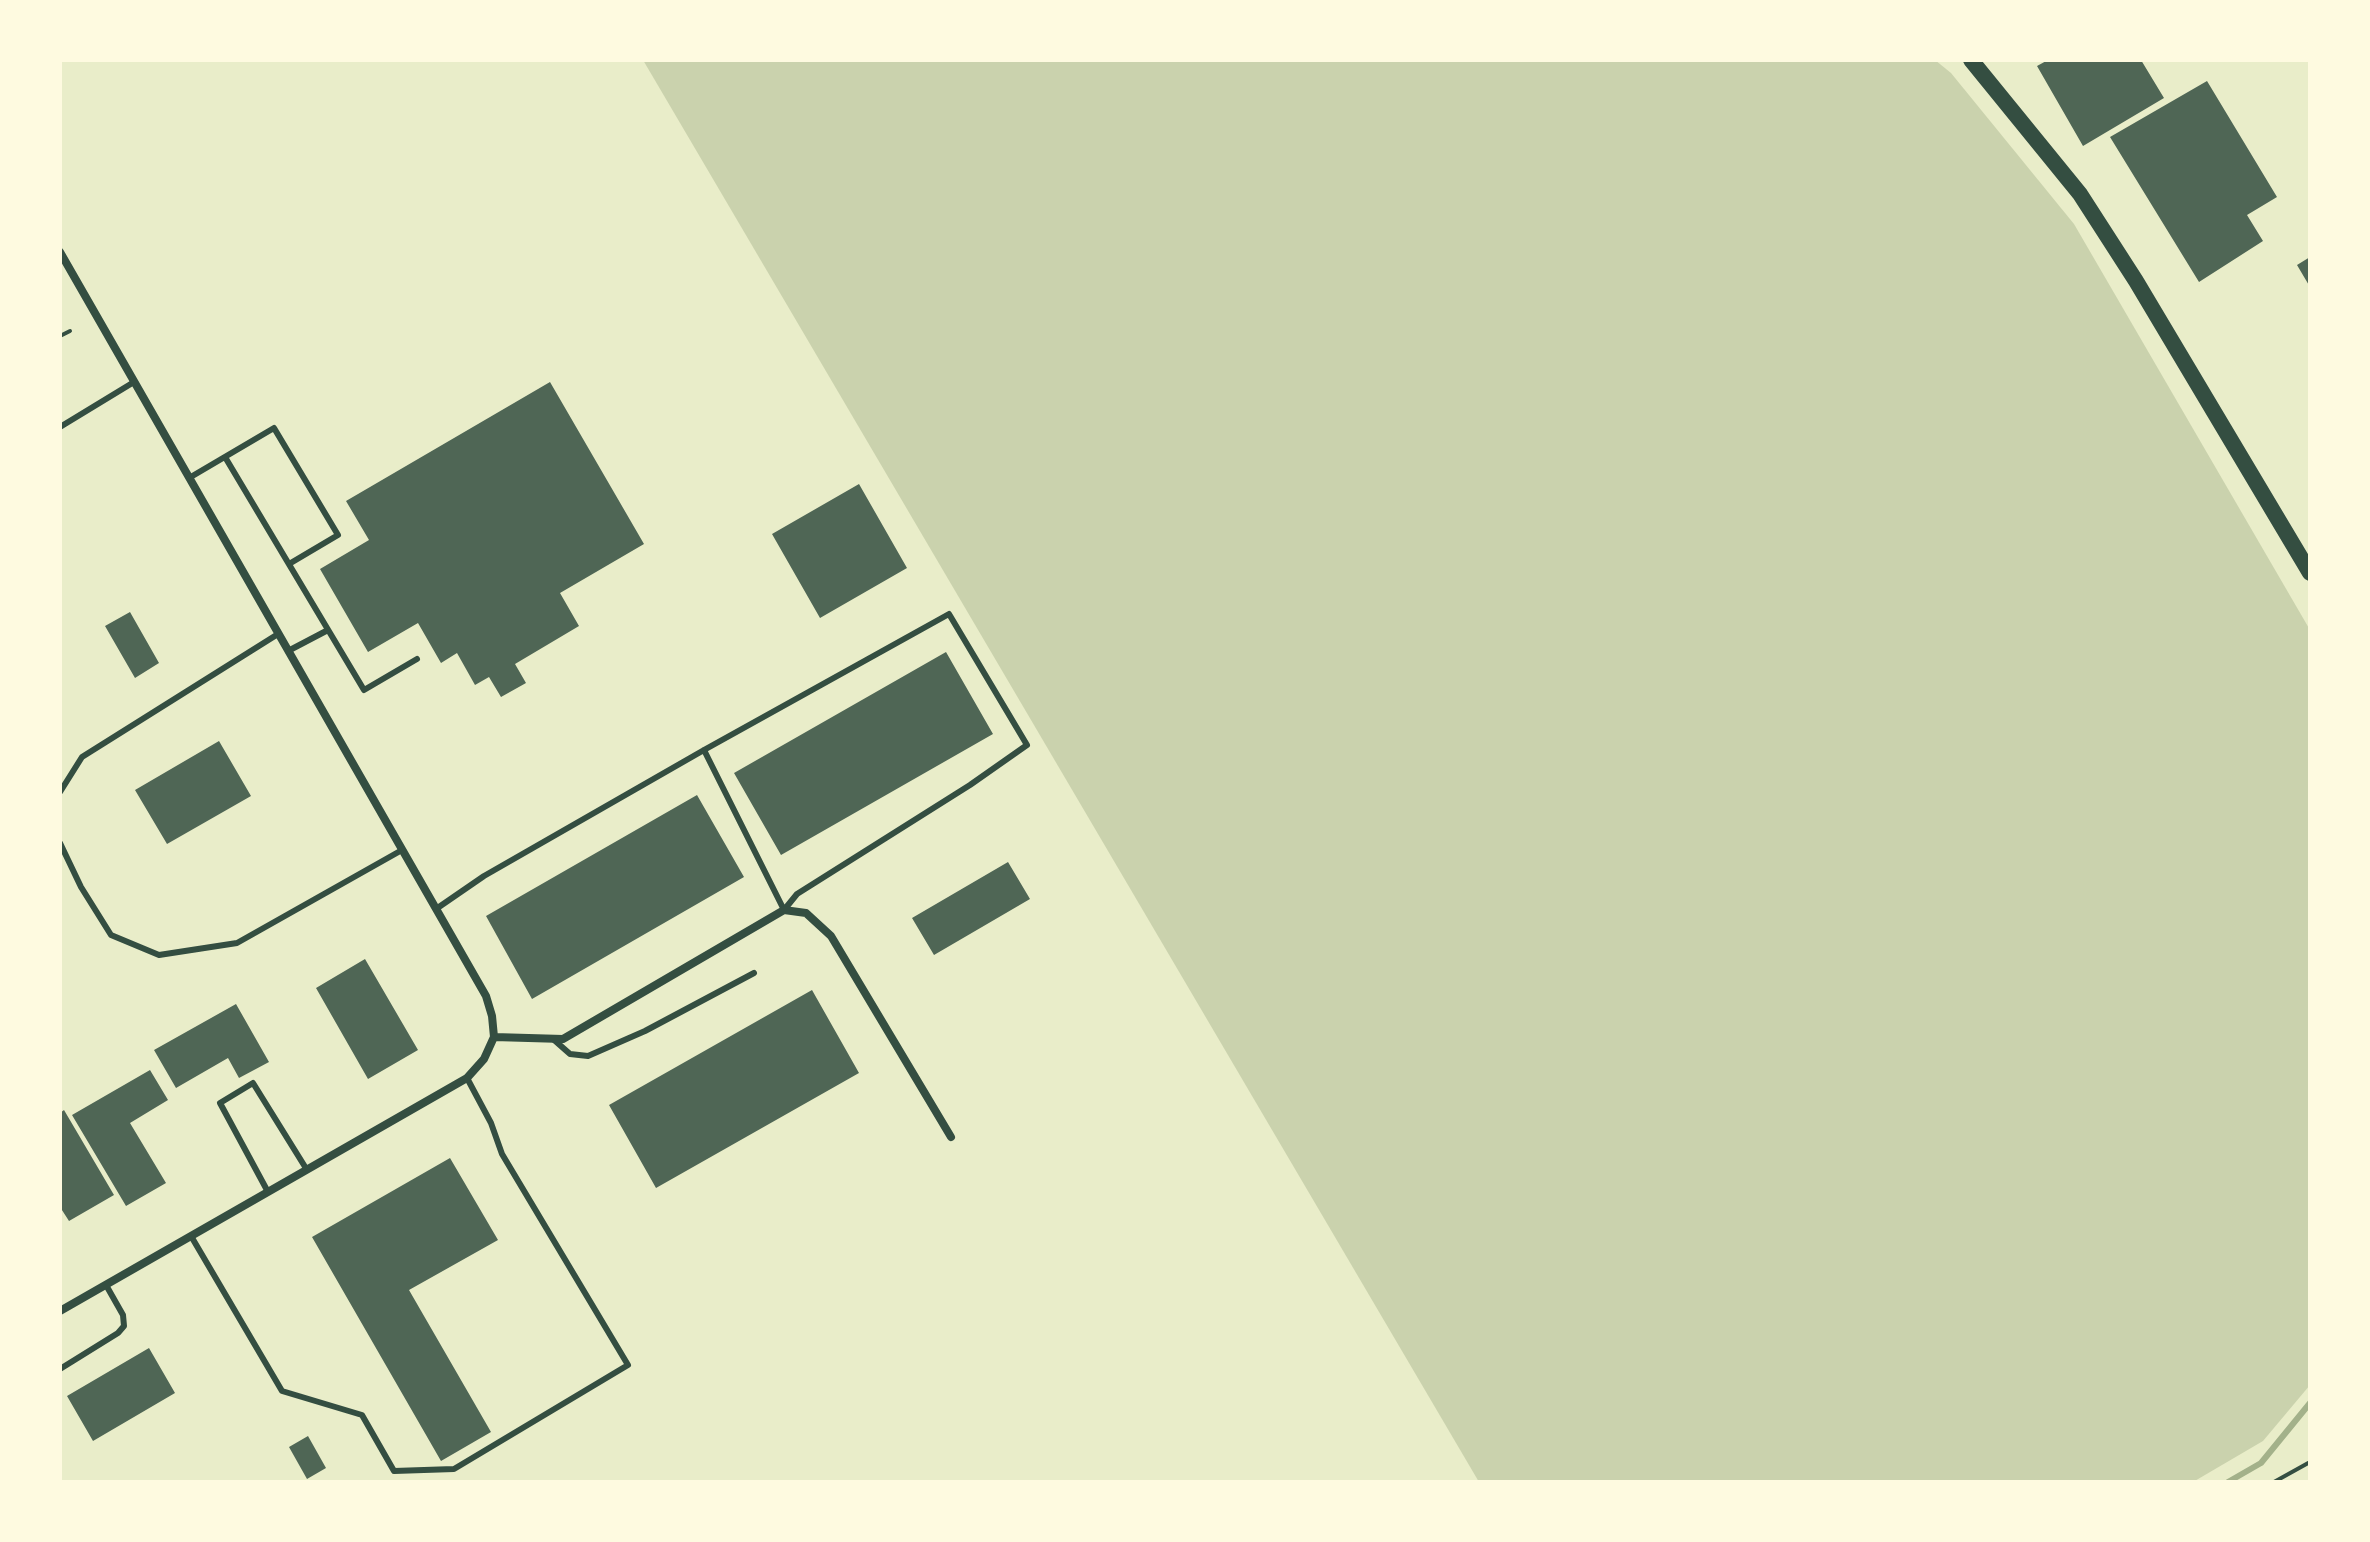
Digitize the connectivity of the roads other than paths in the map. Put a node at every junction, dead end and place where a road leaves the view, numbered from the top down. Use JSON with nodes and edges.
{"nodes":[{"id":1,"x":1971,"y":60,"type":"edge"},
{"id":2,"x":60,"y":252,"type":"edge"},
{"id":3,"x":134,"y":382,"type":"junction"},
{"id":4,"x":60,"y":427,"type":"edge"},
{"id":5,"x":225,"y":457,"type":"junction"},
{"id":6,"x":189,"y":478,"type":"junction"},
{"id":7,"x":289,"y":564,"type":"junction"},
{"id":8,"x":2309,"y":568,"type":"edge"},
{"id":9,"x":328,"y":630,"type":"junction"},
{"id":10,"x":278,"y":634,"type":"junction"},
{"id":11,"x":288,"y":651,"type":"junction"},
{"id":12,"x":417,"y":659,"type":"dead end"},
{"id":13,"x":704,"y":750,"type":"junction"},
{"id":14,"x":60,"y":792,"type":"edge"},
{"id":15,"x":60,"y":843,"type":"edge"},
{"id":16,"x":402,"y":850,"type":"junction"},
{"id":17,"x":436,"y":909,"type":"junction"},
{"id":18,"x":784,"y":910,"type":"junction"},
{"id":19,"x":754,"y":973,"type":"dead end"},
{"id":20,"x":494,"y":1037,"type":"junction"},
{"id":21,"x":553,"y":1039,"type":"junction"},
{"id":22,"x":467,"y":1078,"type":"junction"},
{"id":23,"x":951,"y":1137,"type":"dead end"},
{"id":24,"x":307,"y":1170,"type":"junction"},
{"id":25,"x":268,"y":1192,"type":"junction"},
{"id":26,"x":191,"y":1236,"type":"junction"},
{"id":27,"x":106,"y":1285,"type":"junction"},
{"id":28,"x":60,"y":1311,"type":"edge"},
{"id":29,"x":60,"y":1369,"type":"edge"}],
"edges":[{"from":1,"to":8,"type":"main road"},
{"from":2,"to":3,"type":"street"},
{"from":3,"to":4,"type":"lane"},
{"from":3,"to":6,"type":"street"},
{"from":5,"to":6,"type":"lane"},
{"from":5,"to":7,"type":"lane"},
{"from":5,"to":7,"type":"lane"},
{"from":6,"to":10,"type":"street"},
{"from":7,"to":9,"type":"lane"},
{"from":9,"to":11,"type":"lane"},
{"from":9,"to":12,"type":"lane"},
{"from":10,"to":11,"type":"street"},
{"from":10,"to":14,"type":"lane"},
{"from":11,"to":16,"type":"street"},
{"from":13,"to":17,"type":"lane"},
{"from":13,"to":18,"type":"lane"},
{"from":13,"to":18,"type":"lane"},
{"from":15,"to":16,"type":"lane"},
{"from":16,"to":17,"type":"street"},
{"from":17,"to":20,"type":"street"},
{"from":18,"to":21,"type":"street"},
{"from":18,"to":23,"type":"street"},
{"from":19,"to":21,"type":"lane"},
{"from":20,"to":21,"type":"street"},
{"from":20,"to":22,"type":"street"},
{"from":22,"to":24,"type":"street"},
{"from":22,"to":26,"type":"lane"},
{"from":24,"to":25,"type":"street"},
{"from":24,"to":25,"type":"lane"},
{"from":25,"to":26,"type":"street"},
{"from":26,"to":27,"type":"street"},
{"from":27,"to":28,"type":"street"},
{"from":27,"to":29,"type":"lane"}]}
